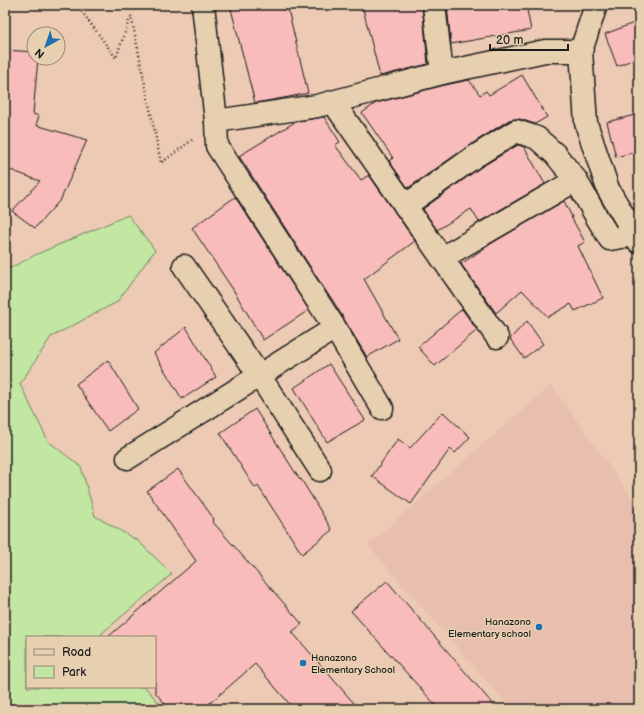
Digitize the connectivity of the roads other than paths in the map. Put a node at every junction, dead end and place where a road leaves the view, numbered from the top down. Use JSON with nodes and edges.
{"nodes":[{"id":1,"x":203,"y":5,"type":"edge"},
{"id":2,"x":434,"y":5,"type":"edge"},
{"id":3,"x":596,"y":5,"type":"edge"},
{"id":4,"x":581,"y":51,"type":"junction"},
{"id":5,"x":442,"y":73,"type":"junction"},
{"id":6,"x":333,"y":102,"type":"junction"},
{"id":7,"x":216,"y":121,"type":"junction"},
{"id":8,"x":576,"y":180,"type":"junction"},
{"id":9,"x":405,"y":206,"type":"junction"},
{"id":10,"x":637,"y":239,"type":"edge"},
{"id":11,"x":442,"y":258,"type":"junction"},
{"id":12,"x":184,"y":266,"type":"dead end"},
{"id":13,"x":335,"y":328,"type":"junction"},
{"id":14,"x":497,"y":337,"type":"dead end"},
{"id":15,"x":259,"y":376,"type":"junction"},
{"id":16,"x":382,"y":408,"type":"dead end"},
{"id":17,"x":128,"y":458,"type":"dead end"},
{"id":18,"x":320,"y":470,"type":"dead end"}],
"edges":[{"from":1,"to":7,"type":"street"},
{"from":2,"to":5,"type":"street"},
{"from":3,"to":4,"type":"street"},
{"from":4,"to":5,"type":"street"},
{"from":4,"to":10,"type":"street"},
{"from":5,"to":6,"type":"street"},
{"from":6,"to":7,"type":"street"},
{"from":6,"to":9,"type":"street"},
{"from":7,"to":13,"type":"street"},
{"from":8,"to":9,"type":"street"},
{"from":8,"to":10,"type":"street"},
{"from":8,"to":11,"type":"street"},
{"from":9,"to":11,"type":"street"},
{"from":11,"to":14,"type":"street"},
{"from":12,"to":15,"type":"street"},
{"from":13,"to":15,"type":"street"},
{"from":13,"to":16,"type":"street"},
{"from":15,"to":17,"type":"street"},
{"from":15,"to":18,"type":"street"}]}
